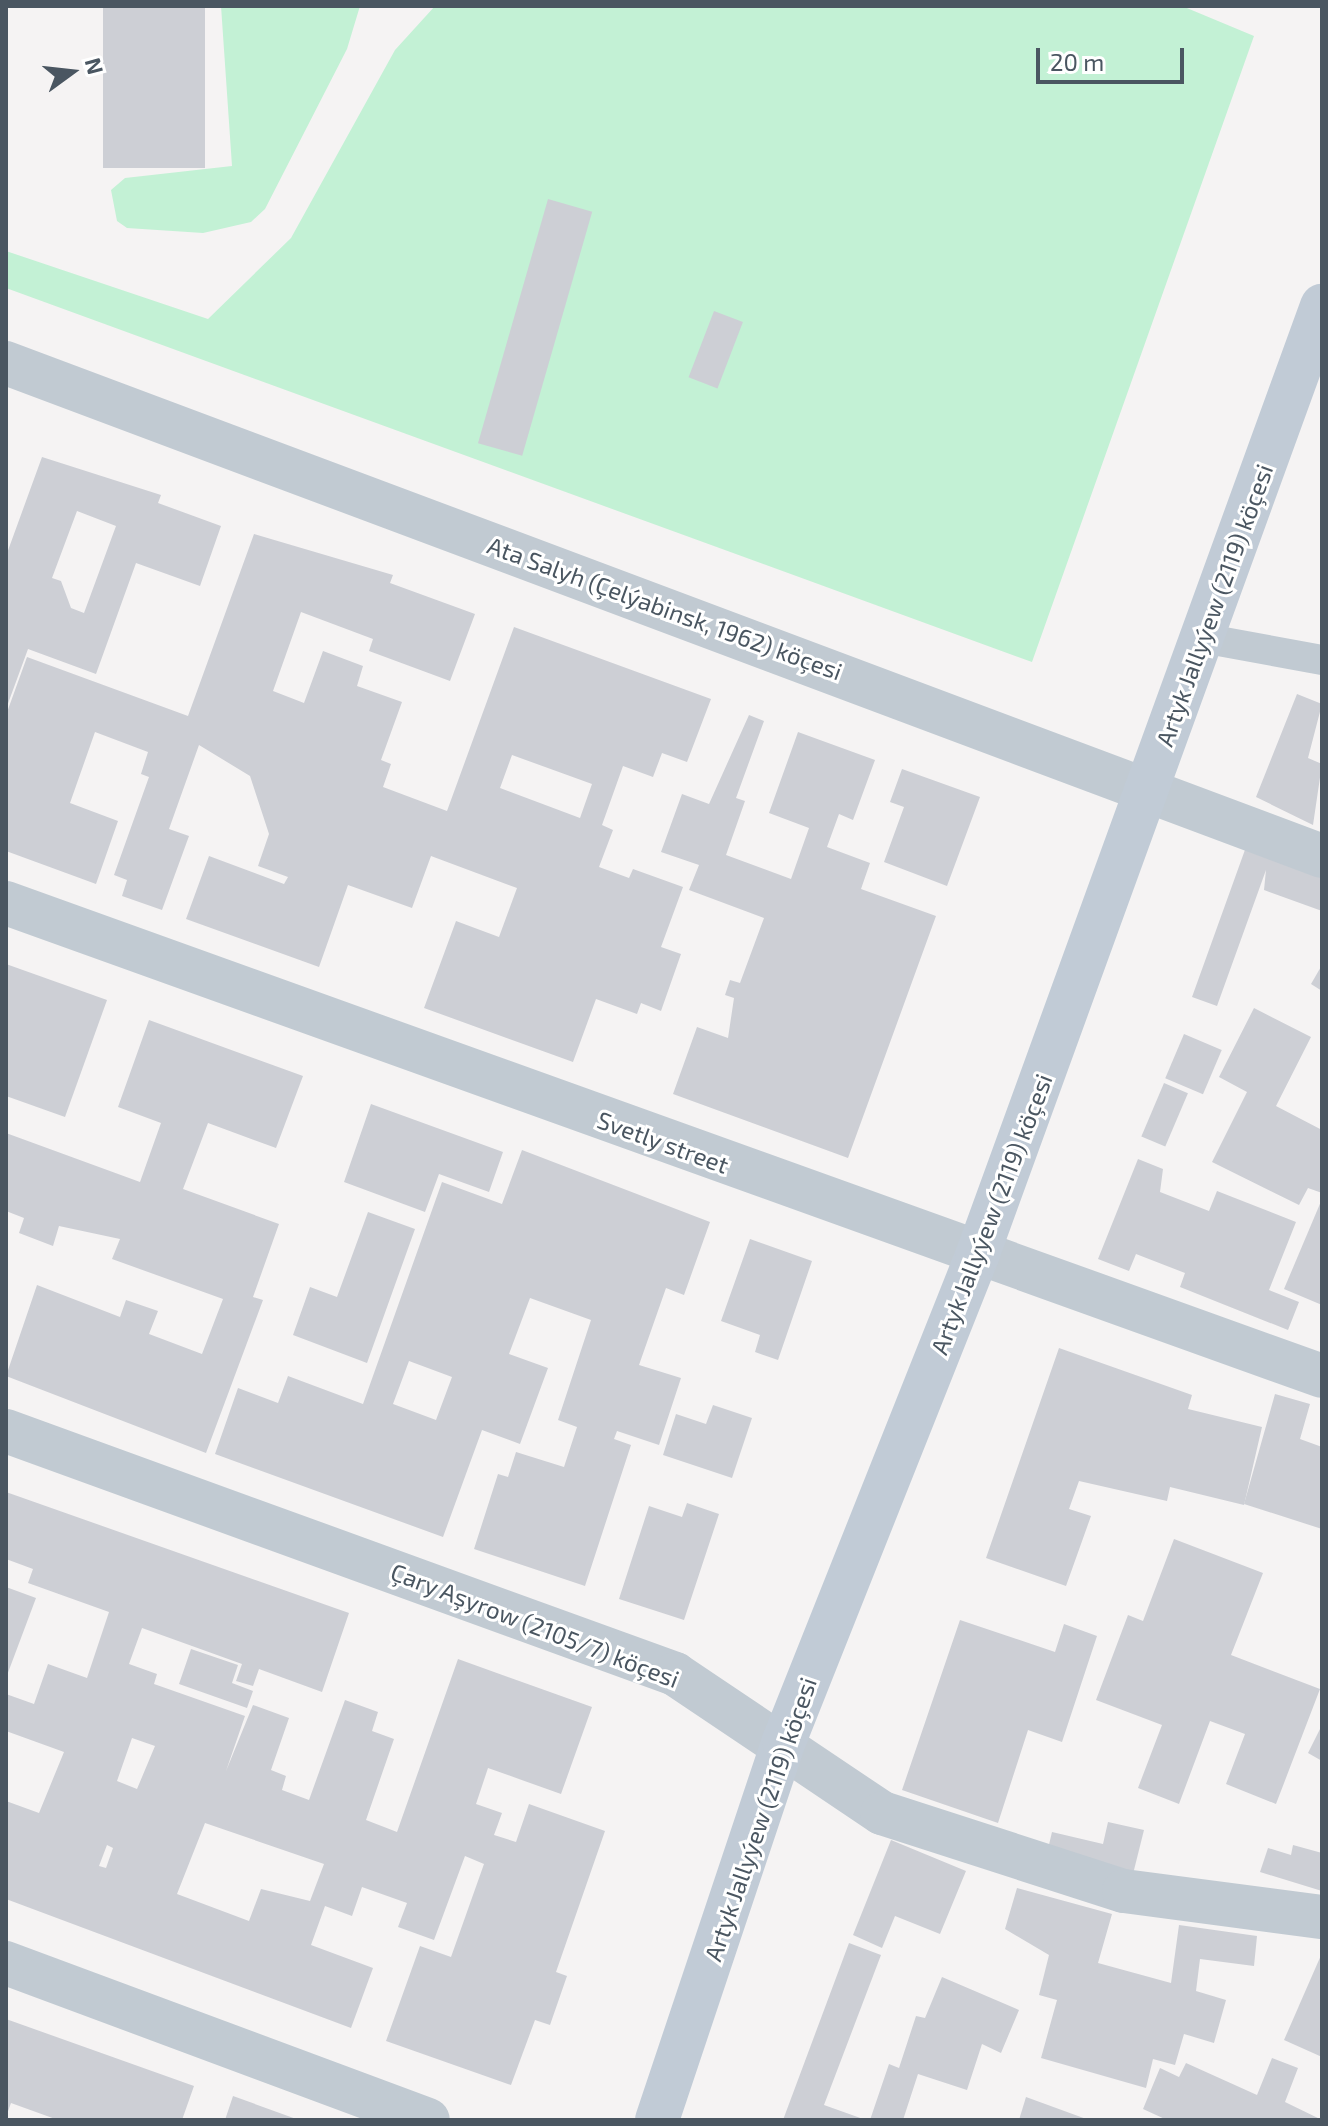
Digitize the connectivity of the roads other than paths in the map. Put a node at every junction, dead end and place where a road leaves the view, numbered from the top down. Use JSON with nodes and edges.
{"nodes":[{"id":1,"x":1322,"y":306,"type":"edge"},
{"id":2,"x":6,"y":363,"type":"edge"},
{"id":3,"x":1202,"y":638,"type":"junction"},
{"id":4,"x":1322,"y":660,"type":"edge"},
{"id":5,"x":1148,"y":788,"type":"junction"},
{"id":6,"x":1322,"y":856,"type":"edge"},
{"id":7,"x":6,"y":903,"type":"edge"},
{"id":8,"x":977,"y":1256,"type":"junction"},
{"id":9,"x":1322,"y":1376,"type":"edge"},
{"id":10,"x":6,"y":1431,"type":"edge"},
{"id":11,"x":784,"y":1741,"type":"junction"},
{"id":12,"x":1322,"y":1917,"type":"edge"},
{"id":13,"x":6,"y":1963,"type":"edge"},
{"id":14,"x":428,"y":2120,"type":"edge"},
{"id":15,"x":657,"y":2120,"type":"edge"}],
"edges":[{"from":1,"to":3,"type":"street","name":"Artyk Jallyýew (2119) köçesi"},
{"from":2,"to":5,"type":"street","name":"Ata Salyh (Çelýabinsk, 1962) köçesi"},
{"from":3,"to":4,"type":"lane"},
{"from":3,"to":5,"type":"street","name":"Artyk Jallyýew (2119) köçesi"},
{"from":5,"to":6,"type":"street","name":"Ata Salyh (Çelýabinsk, 1962) köçesi"},
{"from":5,"to":8,"type":"street","name":"Artyk Jallyýew (2119) köçesi"},
{"from":7,"to":8,"type":"street","name":"Svetly street"},
{"from":8,"to":9,"type":"street","name":"Svetly street"},
{"from":8,"to":11,"type":"street","name":"Artyk Jallyýew (2119) köçesi"},
{"from":10,"to":11,"type":"street","name":"Çary Aşyrow (2105/7) köçesi"},
{"from":11,"to":12,"type":"street","name":"Çary Aşyrow (2105/7) köçesi"},
{"from":11,"to":15,"type":"street","name":"Artyk Jallyýew (2119) köçesi"},
{"from":13,"to":14,"type":"street"}]}
